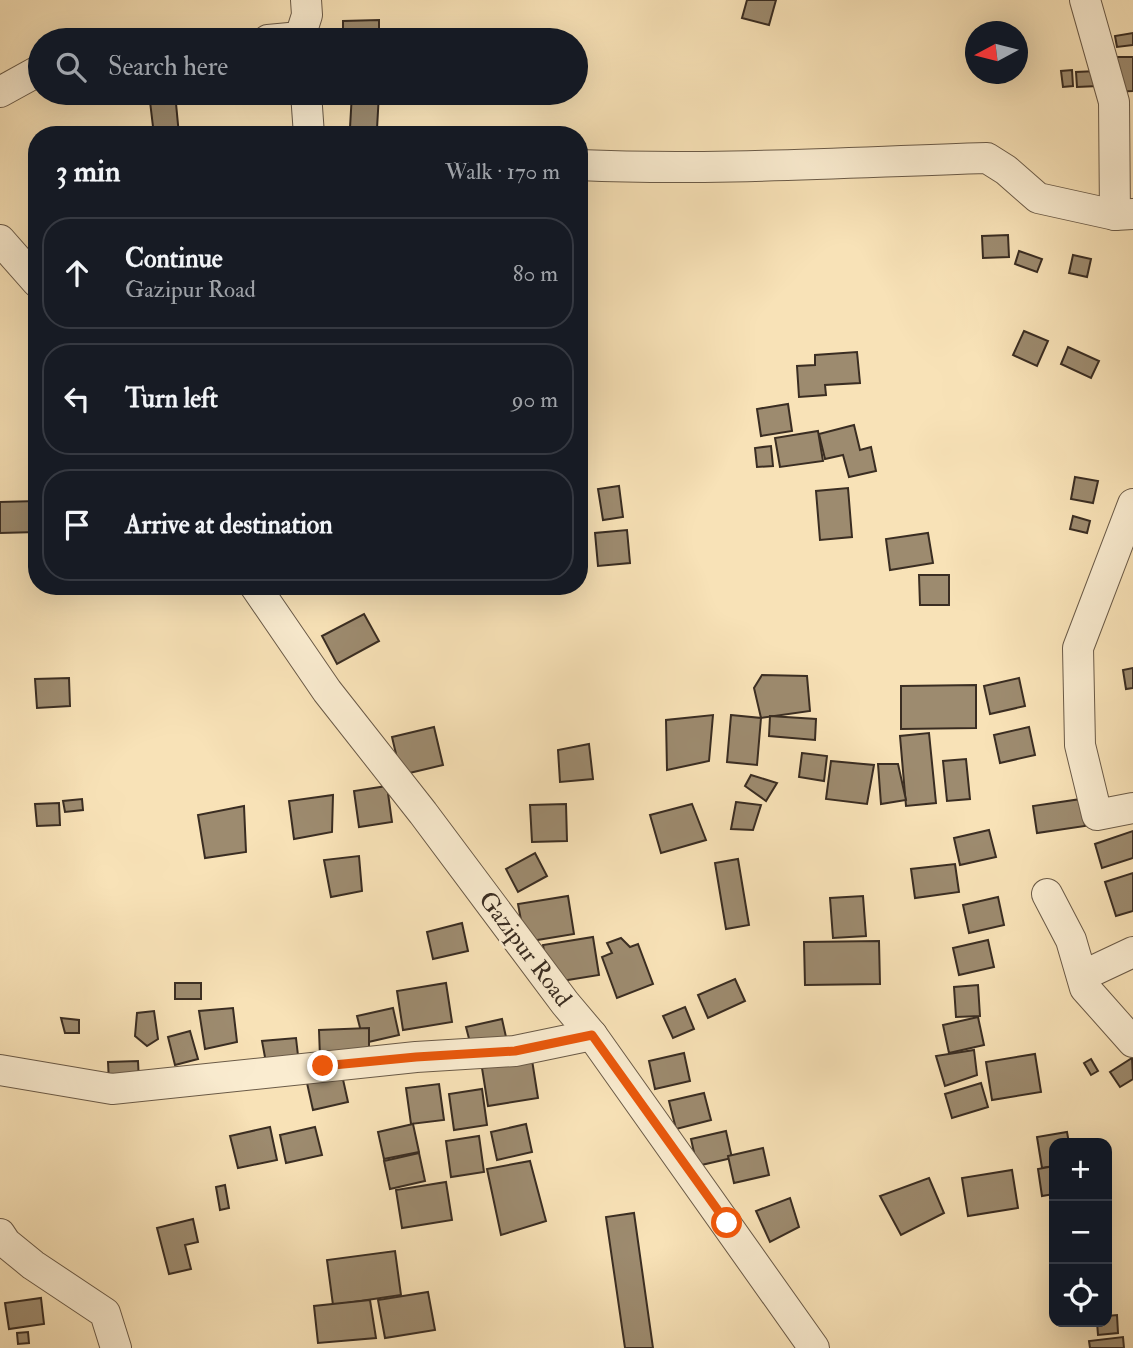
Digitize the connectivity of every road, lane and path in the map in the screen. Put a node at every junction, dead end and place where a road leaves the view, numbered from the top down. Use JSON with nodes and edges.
{"nodes":[{"id":1,"x":306,"y":0,"type":"edge"},
{"id":2,"x":1085,"y":0,"type":"edge"},
{"id":3,"x":303,"y":28,"type":"edge"},
{"id":4,"x":28,"y":77,"type":"edge"},
{"id":5,"x":0,"y":92,"type":"edge"},
{"id":6,"x":307,"y":105,"type":"edge"},
{"id":7,"x":308,"y":126,"type":"edge"},
{"id":8,"x":588,"y":166,"type":"edge"},
{"id":9,"x":1124,"y":214,"type":"edge"},
{"id":10,"x":0,"y":240,"type":"edge"},
{"id":11,"x":28,"y":272,"type":"edge"},
{"id":12,"x":1133,"y":504,"type":"edge"},
{"id":13,"x":262,"y":595,"type":"edge"},
{"id":14,"x":1133,"y":808,"type":"edge"},
{"id":15,"x":1047,"y":894,"type":"dead end"},
{"id":16,"x":1133,"y":952,"type":"edge"},
{"id":17,"x":1082,"y":976,"type":"junction"},
{"id":18,"x":592,"y":1035,"type":"junction"},
{"id":19,"x":1133,"y":1042,"type":"edge"},
{"id":20,"x":0,"y":1070,"type":"edge"},
{"id":21,"x":0,"y":1234,"type":"edge"},
{"id":22,"x":116,"y":1348,"type":"edge"},
{"id":23,"x":814,"y":1348,"type":"edge"}],
"edges":[{"from":1,"to":3,"type":"street"},
{"from":2,"to":9,"type":"street"},
{"from":4,"to":5,"type":"street"},
{"from":6,"to":7,"type":"street"},
{"from":8,"to":9,"type":"street"},
{"from":10,"to":11,"type":"street"},
{"from":12,"to":14,"type":"street"},
{"from":13,"to":18,"type":"street","name":"Gazipur Road"},
{"from":15,"to":17,"type":"street"},
{"from":16,"to":17,"type":"street"},
{"from":17,"to":19,"type":"street"},
{"from":18,"to":20,"type":"street"},
{"from":18,"to":23,"type":"street","name":"Gazipur Road"},
{"from":21,"to":22,"type":"street"}]}
